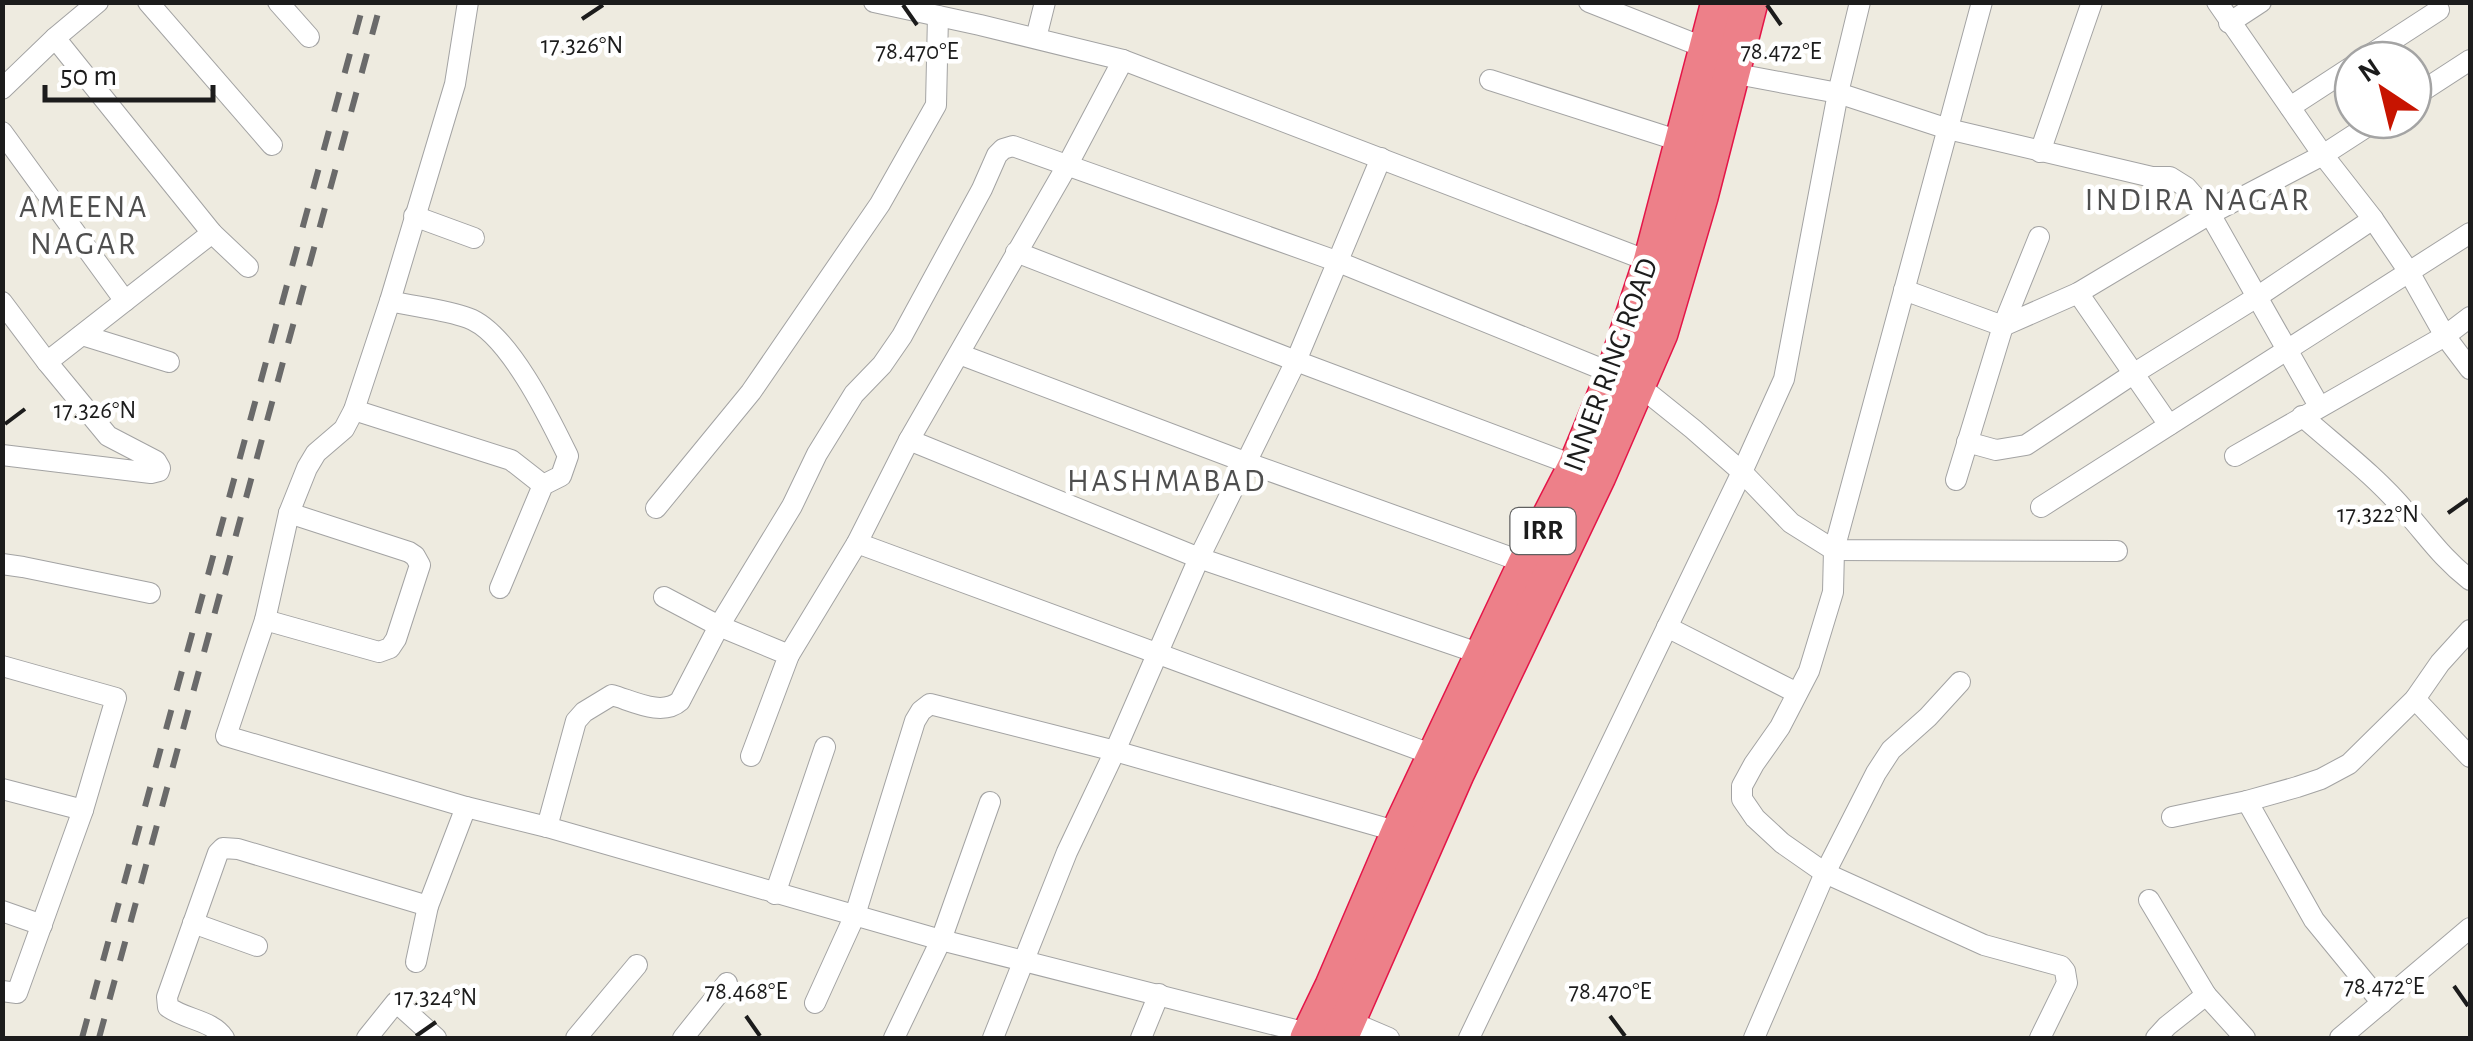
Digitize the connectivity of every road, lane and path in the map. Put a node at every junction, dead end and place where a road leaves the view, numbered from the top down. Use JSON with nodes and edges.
{"nodes":[{"id":1,"x":98,"y":2,"type":"edge"},
{"id":2,"x":148,"y":2,"type":"edge"},
{"id":3,"x":278,"y":2,"type":"edge"},
{"id":4,"x":468,"y":2,"type":"edge"},
{"id":5,"x":874,"y":2,"type":"edge"},
{"id":6,"x":1044,"y":2,"type":"edge"},
{"id":7,"x":1589,"y":2,"type":"edge"},
{"id":8,"x":1720,"y":2,"type":"edge"},
{"id":9,"x":1750,"y":2,"type":"edge"},
{"id":10,"x":1860,"y":2,"type":"edge"},
{"id":11,"x":1982,"y":2,"type":"edge"},
{"id":12,"x":2092,"y":2,"type":"edge"},
{"id":13,"x":2217,"y":2,"type":"edge"},
{"id":14,"x":2260,"y":2,"type":"edge"},
{"id":15,"x":2439,"y":10,"type":"dead end"},
{"id":16,"x":938,"y":16,"type":"junction"},
{"id":17,"x":2229,"y":23,"type":"junction"},
{"id":18,"x":55,"y":38,"type":"junction"},
{"id":19,"x":309,"y":38,"type":"dead end"},
{"id":20,"x":1036,"y":38,"type":"junction"},
{"id":21,"x":2393,"y":40,"type":"edge"},
{"id":22,"x":1123,"y":60,"type":"junction"},
{"id":23,"x":2470,"y":60,"type":"edge"},
{"id":24,"x":1714,"y":63,"type":"junction"},
{"id":25,"x":2333,"y":79,"type":"edge"},
{"id":26,"x":1490,"y":80,"type":"dead end"},
{"id":27,"x":2433,"y":84,"type":"edge"},
{"id":28,"x":2,"y":89,"type":"edge"},
{"id":29,"x":1838,"y":94,"type":"junction"},
{"id":30,"x":2290,"y":107,"type":"junction"},
{"id":31,"x":1948,"y":129,"type":"junction"},
{"id":32,"x":2,"y":132,"type":"edge"},
{"id":33,"x":2346,"y":140,"type":"edge"},
{"id":34,"x":1683,"y":142,"type":"junction"},
{"id":35,"x":272,"y":145,"type":"dead end"},
{"id":36,"x":2040,"y":152,"type":"junction"},
{"id":37,"x":2322,"y":155,"type":"junction"},
{"id":38,"x":1381,"y":158,"type":"junction"},
{"id":39,"x":1068,"y":164,"type":"junction"},
{"id":40,"x":2210,"y":214,"type":"junction"},
{"id":41,"x":414,"y":216,"type":"junction"},
{"id":42,"x":2372,"y":219,"type":"junction"},
{"id":43,"x":2470,"y":233,"type":"edge"},
{"id":44,"x":212,"y":234,"type":"junction"},
{"id":45,"x":474,"y":238,"type":"dead end"},
{"id":46,"x":2039,"y":238,"type":"dead end"},
{"id":47,"x":1016,"y":252,"type":"junction"},
{"id":48,"x":1336,"y":262,"type":"junction"},
{"id":49,"x":1651,"y":262,"type":"junction"},
{"id":50,"x":248,"y":267,"type":"dead end"},
{"id":51,"x":2409,"y":272,"type":"junction"},
{"id":52,"x":1904,"y":290,"type":"junction"},
{"id":53,"x":2078,"y":293,"type":"junction"},
{"id":54,"x":2257,"y":296,"type":"junction"},
{"id":55,"x":126,"y":301,"type":"junction"},
{"id":56,"x":2,"y":302,"type":"edge"},
{"id":57,"x":390,"y":302,"type":"junction"},
{"id":58,"x":2470,"y":317,"type":"edge"},
{"id":59,"x":2003,"y":326,"type":"junction"},
{"id":60,"x":82,"y":335,"type":"junction"},
{"id":61,"x":2444,"y":336,"type":"junction"},
{"id":62,"x":2288,"y":350,"type":"junction"},
{"id":63,"x":959,"y":354,"type":"junction"},
{"id":64,"x":1296,"y":361,"type":"junction"},
{"id":65,"x":47,"y":362,"type":"junction"},
{"id":66,"x":168,"y":362,"type":"dead end"},
{"id":67,"x":2470,"y":369,"type":"edge"},
{"id":68,"x":2133,"y":374,"type":"junction"},
{"id":69,"x":1625,"y":379,"type":"junction"},
{"id":70,"x":354,"y":410,"type":"junction"},
{"id":71,"x":2311,"y":411,"type":"junction"},
{"id":72,"x":2170,"y":425,"type":"junction"},
{"id":73,"x":909,"y":440,"type":"junction"},
{"id":74,"x":1967,"y":442,"type":"junction"},
{"id":75,"x":2,"y":454,"type":"edge"},
{"id":76,"x":2235,"y":456,"type":"dead end"},
{"id":77,"x":1245,"y":462,"type":"junction"},
{"id":78,"x":1576,"y":466,"type":"junction"},
{"id":79,"x":1742,"y":472,"type":"junction"},
{"id":80,"x":1956,"y":480,"type":"dead end"},
{"id":81,"x":544,"y":485,"type":"junction"},
{"id":82,"x":2041,"y":507,"type":"dead end"},
{"id":83,"x":656,"y":508,"type":"dead end"},
{"id":84,"x":289,"y":514,"type":"junction"},
{"id":85,"x":857,"y":543,"type":"junction"},
{"id":86,"x":1834,"y":550,"type":"junction"},
{"id":87,"x":2117,"y":551,"type":"dead end"},
{"id":88,"x":1199,"y":558,"type":"junction"},
{"id":89,"x":1526,"y":563,"type":"junction"},
{"id":90,"x":2,"y":564,"type":"edge"},
{"id":91,"x":2470,"y":580,"type":"edge"},
{"id":92,"x":500,"y":588,"type":"dead end"},
{"id":93,"x":150,"y":593,"type":"dead end"},
{"id":94,"x":664,"y":597,"type":"dead end"},
{"id":95,"x":265,"y":620,"type":"junction"},
{"id":96,"x":720,"y":626,"type":"junction"},
{"id":97,"x":1667,"y":627,"type":"junction"},
{"id":98,"x":2470,"y":630,"type":"edge"},
{"id":99,"x":789,"y":655,"type":"junction"},
{"id":100,"x":1158,"y":655,"type":"junction"},
{"id":101,"x":1484,"y":655,"type":"junction"},
{"id":102,"x":2,"y":666,"type":"edge"},
{"id":103,"x":1960,"y":682,"type":"dead end"},
{"id":104,"x":1797,"y":693,"type":"junction"},
{"id":105,"x":2414,"y":700,"type":"junction"},
{"id":106,"x":825,"y":747,"type":"dead end"},
{"id":107,"x":1115,"y":751,"type":"junction"},
{"id":108,"x":751,"y":756,"type":"dead end"},
{"id":109,"x":1436,"y":756,"type":"junction"},
{"id":110,"x":2470,"y":757,"type":"edge"},
{"id":111,"x":2,"y":789,"type":"edge"},
{"id":112,"x":990,"y":802,"type":"dead end"},
{"id":113,"x":2247,"y":802,"type":"junction"},
{"id":114,"x":466,"y":807,"type":"junction"},
{"id":115,"x":82,"y":810,"type":"junction"},
{"id":116,"x":2172,"y":817,"type":"dead end"},
{"id":117,"x":546,"y":827,"type":"junction"},
{"id":118,"x":1399,"y":832,"type":"junction"},
{"id":119,"x":1824,"y":873,"type":"junction"},
{"id":120,"x":776,"y":894,"type":"junction"},
{"id":121,"x":2148,"y":900,"type":"dead end"},
{"id":122,"x":428,"y":906,"type":"junction"},
{"id":123,"x":2,"y":911,"type":"edge"},
{"id":124,"x":855,"y":915,"type":"junction"},
{"id":125,"x":193,"y":923,"type":"junction"},
{"id":126,"x":42,"y":925,"type":"junction"},
{"id":127,"x":2470,"y":928,"type":"edge"},
{"id":128,"x":942,"y":940,"type":"junction"},
{"id":129,"x":257,"y":946,"type":"dead end"},
{"id":130,"x":416,"y":962,"type":"dead end"},
{"id":131,"x":1024,"y":962,"type":"junction"},
{"id":132,"x":637,"y":965,"type":"dead end"},
{"id":133,"x":727,"y":983,"type":"dead end"},
{"id":134,"x":2,"y":991,"type":"edge"},
{"id":135,"x":1159,"y":994,"type":"junction"},
{"id":136,"x":2206,"y":996,"type":"junction"},
{"id":137,"x":2382,"y":1003,"type":"junction"},
{"id":138,"x":816,"y":1004,"type":"dead end"},
{"id":139,"x":1327,"y":1034,"type":"edge"},
{"id":140,"x":224,"y":1038,"type":"edge"},
{"id":141,"x":368,"y":1038,"type":"edge"},
{"id":142,"x":436,"y":1038,"type":"edge"},
{"id":143,"x":576,"y":1038,"type":"edge"},
{"id":144,"x":684,"y":1038,"type":"edge"},
{"id":145,"x":894,"y":1038,"type":"edge"},
{"id":146,"x":994,"y":1038,"type":"edge"},
{"id":147,"x":1141,"y":1038,"type":"edge"},
{"id":148,"x":1389,"y":1038,"type":"edge"},
{"id":149,"x":1469,"y":1038,"type":"edge"},
{"id":150,"x":1754,"y":1038,"type":"edge"},
{"id":151,"x":2040,"y":1038,"type":"edge"},
{"id":152,"x":2156,"y":1038,"type":"edge"},
{"id":153,"x":2245,"y":1038,"type":"edge"},
{"id":154,"x":2340,"y":1038,"type":"edge"}],
"edges":[{"from":1,"to":18,"type":"street"},
{"from":2,"to":35,"type":"street"},
{"from":3,"to":19,"type":"street"},
{"from":4,"to":41,"type":"street"},
{"from":5,"to":16,"type":"street"},
{"from":6,"to":20,"type":"street"},
{"from":7,"to":24,"type":"street"},
{"from":8,"to":24,"type":"highway","name":"INNER RING ROAD","number":"IRR"},
{"from":9,"to":24,"type":"highway","name":"INNER RING ROAD","number":"IRR"},
{"from":10,"to":29,"type":"street"},
{"from":11,"to":31,"type":"street"},
{"from":12,"to":36,"type":"street"},
{"from":13,"to":17,"type":"street"},
{"from":14,"to":17,"type":"street"},
{"from":15,"to":21,"type":"street"},
{"from":16,"to":20,"type":"street"},
{"from":16,"to":83,"type":"street"},
{"from":17,"to":30,"type":"street"},
{"from":18,"to":28,"type":"street"},
{"from":18,"to":44,"type":"street"},
{"from":20,"to":22,"type":"street"},
{"from":22,"to":38,"type":"street"},
{"from":22,"to":39,"type":"street"},
{"from":23,"to":27,"type":"street"},
{"from":24,"to":29,"type":"street"},
{"from":24,"to":34,"type":"highway","name":"INNER RING ROAD","number":"IRR"},
{"from":24,"to":69,"type":"highway","name":"INNER RING ROAD","number":"IRR"},
{"from":25,"to":30,"type":"street"},
{"from":26,"to":34,"type":"street"},
{"from":29,"to":31,"type":"street"},
{"from":29,"to":79,"type":"street"},
{"from":30,"to":37,"type":"street"},
{"from":31,"to":36,"type":"street"},
{"from":31,"to":52,"type":"street"},
{"from":32,"to":55,"type":"street"},
{"from":33,"to":37,"type":"street"},
{"from":34,"to":49,"type":"highway","name":"INNER RING ROAD","number":"IRR"},
{"from":36,"to":40,"type":"street"},
{"from":37,"to":40,"type":"street"},
{"from":37,"to":42,"type":"street"},
{"from":38,"to":48,"type":"street"},
{"from":38,"to":49,"type":"street"},
{"from":39,"to":47,"type":"street"},
{"from":39,"to":48,"type":"street"},
{"from":39,"to":96,"type":"street"},
{"from":40,"to":53,"type":"street"},
{"from":40,"to":54,"type":"street"},
{"from":41,"to":45,"type":"street"},
{"from":41,"to":57,"type":"street"},
{"from":42,"to":51,"type":"street"},
{"from":42,"to":54,"type":"street"},
{"from":43,"to":51,"type":"street"},
{"from":44,"to":50,"type":"street"},
{"from":44,"to":55,"type":"street"},
{"from":46,"to":59,"type":"street"},
{"from":47,"to":63,"type":"street"},
{"from":47,"to":64,"type":"street"},
{"from":48,"to":64,"type":"street"},
{"from":48,"to":69,"type":"street"},
{"from":49,"to":69,"type":"highway","name":"INNER RING ROAD","number":"IRR"},
{"from":51,"to":61,"type":"street"},
{"from":51,"to":62,"type":"street"},
{"from":52,"to":59,"type":"street"},
{"from":52,"to":86,"type":"street"},
{"from":53,"to":59,"type":"street"},
{"from":53,"to":68,"type":"street"},
{"from":54,"to":62,"type":"street"},
{"from":54,"to":68,"type":"street"},
{"from":55,"to":60,"type":"street"},
{"from":56,"to":65,"type":"street"},
{"from":57,"to":70,"type":"street"},
{"from":57,"to":81,"type":"street"},
{"from":58,"to":61,"type":"street"},
{"from":59,"to":74,"type":"street"},
{"from":60,"to":65,"type":"street"},
{"from":60,"to":66,"type":"street"},
{"from":61,"to":67,"type":"street"},
{"from":61,"to":71,"type":"street"},
{"from":62,"to":71,"type":"street"},
{"from":62,"to":72,"type":"street"},
{"from":63,"to":73,"type":"street"},
{"from":63,"to":77,"type":"street"},
{"from":64,"to":77,"type":"street"},
{"from":64,"to":78,"type":"street"},
{"from":65,"to":75,"type":"street"},
{"from":68,"to":72,"type":"street"},
{"from":68,"to":74,"type":"street"},
{"from":69,"to":78,"type":"highway","name":"INNER RING ROAD","number":"IRR"},
{"from":69,"to":79,"type":"street"},
{"from":69,"to":139,"type":"highway","name":"INNER RING ROAD","number":"IRR"},
{"from":70,"to":81,"type":"street"},
{"from":70,"to":84,"type":"street"},
{"from":71,"to":76,"type":"street"},
{"from":71,"to":91,"type":"street"},
{"from":72,"to":82,"type":"street"},
{"from":73,"to":85,"type":"street"},
{"from":73,"to":88,"type":"street"},
{"from":74,"to":80,"type":"street"},
{"from":77,"to":88,"type":"street"},
{"from":77,"to":89,"type":"street"},
{"from":78,"to":89,"type":"highway","name":"INNER RING ROAD","number":"IRR"},
{"from":79,"to":86,"type":"street"},
{"from":79,"to":97,"type":"street"},
{"from":81,"to":92,"type":"street"},
{"from":84,"to":95,"type":"street"},
{"from":84,"to":95,"type":"street"},
{"from":85,"to":99,"type":"street"},
{"from":85,"to":100,"type":"street"},
{"from":86,"to":87,"type":"street"},
{"from":86,"to":104,"type":"street"},
{"from":88,"to":100,"type":"street"},
{"from":88,"to":101,"type":"street"},
{"from":89,"to":101,"type":"highway","name":"INNER RING ROAD","number":"IRR"},
{"from":90,"to":93,"type":"street"},
{"from":94,"to":96,"type":"street"},
{"from":95,"to":114,"type":"street"},
{"from":96,"to":99,"type":"street"},
{"from":96,"to":117,"type":"street"},
{"from":97,"to":104,"type":"street"},
{"from":97,"to":149,"type":"street"},
{"from":98,"to":105,"type":"street"},
{"from":99,"to":108,"type":"street"},
{"from":100,"to":107,"type":"street"},
{"from":100,"to":109,"type":"street"},
{"from":101,"to":109,"type":"highway","name":"INNER RING ROAD","number":"IRR"},
{"from":102,"to":115,"type":"street"},
{"from":103,"to":119,"type":"street"},
{"from":104,"to":119,"type":"street"},
{"from":105,"to":110,"type":"street"},
{"from":105,"to":113,"type":"street"},
{"from":106,"to":120,"type":"street"},
{"from":107,"to":118,"type":"street"},
{"from":107,"to":124,"type":"street"},
{"from":107,"to":131,"type":"street"},
{"from":109,"to":118,"type":"highway","name":"INNER RING ROAD","number":"IRR"},
{"from":111,"to":115,"type":"street"},
{"from":112,"to":128,"type":"street"},
{"from":113,"to":116,"type":"street"},
{"from":113,"to":137,"type":"street"},
{"from":114,"to":117,"type":"street"},
{"from":114,"to":122,"type":"street"},
{"from":115,"to":126,"type":"street"},
{"from":117,"to":120,"type":"street"},
{"from":118,"to":139,"type":"highway","name":"INNER RING ROAD","number":"IRR"},
{"from":119,"to":150,"type":"street"},
{"from":119,"to":151,"type":"street"},
{"from":120,"to":124,"type":"street"},
{"from":121,"to":136,"type":"street"},
{"from":122,"to":125,"type":"street"},
{"from":122,"to":130,"type":"street"},
{"from":123,"to":126,"type":"street"},
{"from":124,"to":128,"type":"street"},
{"from":124,"to":138,"type":"street"},
{"from":125,"to":129,"type":"street"},
{"from":125,"to":140,"type":"street"},
{"from":126,"to":134,"type":"street"},
{"from":127,"to":137,"type":"street"},
{"from":128,"to":131,"type":"street"},
{"from":128,"to":145,"type":"street"},
{"from":131,"to":135,"type":"street"},
{"from":131,"to":146,"type":"street"},
{"from":132,"to":143,"type":"street"},
{"from":133,"to":144,"type":"street"},
{"from":135,"to":139,"type":"street"},
{"from":135,"to":147,"type":"street"},
{"from":136,"to":152,"type":"street"},
{"from":136,"to":153,"type":"street"},
{"from":137,"to":154,"type":"street"},
{"from":139,"to":148,"type":"street"},
{"from":141,"to":142,"type":"street"}]}
